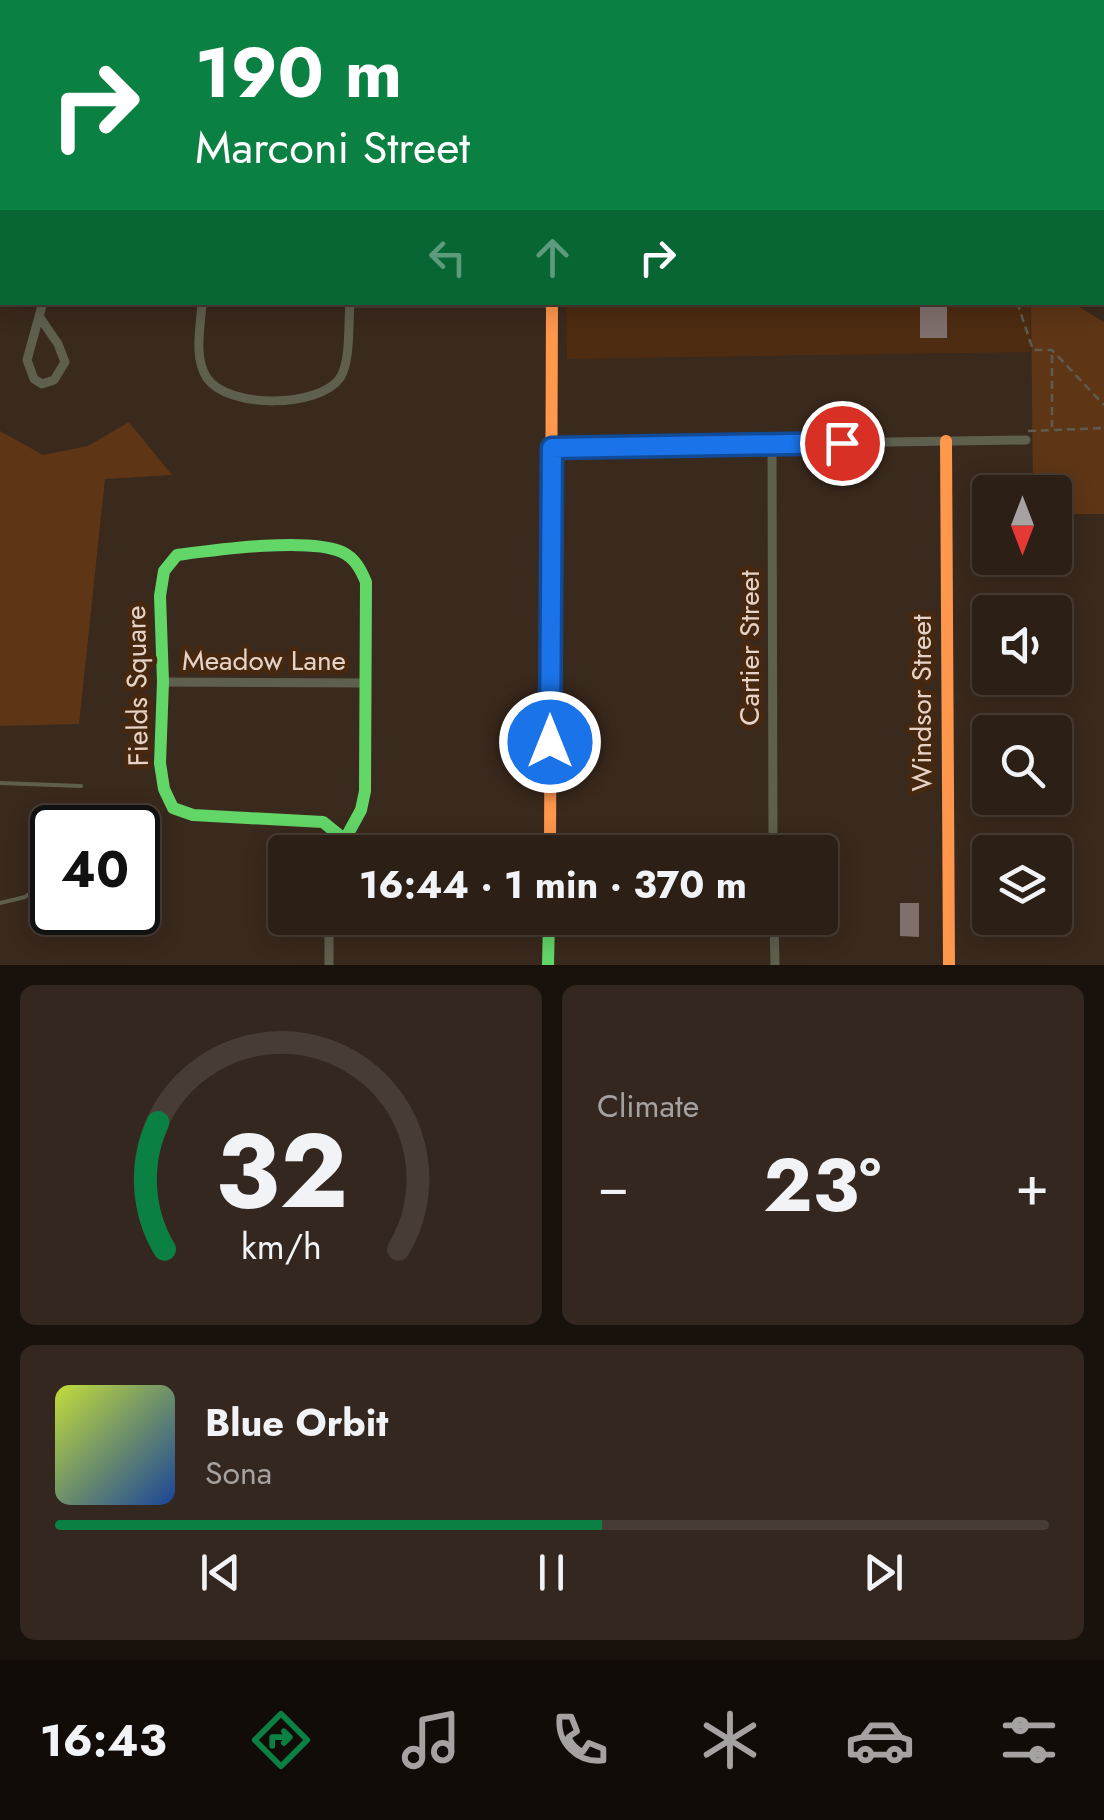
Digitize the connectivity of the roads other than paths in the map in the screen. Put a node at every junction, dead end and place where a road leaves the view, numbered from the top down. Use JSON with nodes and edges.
{"nodes":[{"id":1,"x":43,"y":305,"type":"edge"},
{"id":2,"x":202,"y":305,"type":"edge"},
{"id":3,"x":350,"y":305,"type":"edge"},
{"id":4,"x":552,"y":305,"type":"edge"},
{"id":5,"x":41,"y":319,"type":"junction"},
{"id":6,"x":1026,"y":440,"type":"road end"},
{"id":7,"x":946,"y":441,"type":"junction"},
{"id":8,"x":772,"y":444,"type":"junction"},
{"id":9,"x":552,"y":448,"type":"junction"},
{"id":10,"x":163,"y":682,"type":"junction"},
{"id":11,"x":365,"y":683,"type":"junction"},
{"id":12,"x":0,"y":783,"type":"edge"},
{"id":13,"x":81,"y":786,"type":"dead end"},
{"id":14,"x":339,"y":835,"type":"edge"},
{"id":15,"x":346,"y":835,"type":"edge"},
{"id":16,"x":550,"y":835,"type":"edge"},
{"id":17,"x":773,"y":835,"type":"edge"},
{"id":18,"x":30,"y":893,"type":"edge"},
{"id":19,"x":0,"y":903,"type":"edge"},
{"id":20,"x":329,"y":935,"type":"edge"},
{"id":21,"x":549,"y":935,"type":"edge"},
{"id":22,"x":774,"y":935,"type":"edge"},
{"id":23,"x":330,"y":965,"type":"edge"},
{"id":24,"x":548,"y":965,"type":"edge"},
{"id":25,"x":775,"y":965,"type":"edge"},
{"id":26,"x":950,"y":965,"type":"edge"}],
"edges":[{"from":1,"to":5,"type":"street"},
{"from":2,"to":3,"type":"street"},
{"from":4,"to":9,"type":"street"},
{"from":5,"to":5,"type":"street"},
{"from":6,"to":7,"type":"street"},
{"from":7,"to":8,"type":"street"},
{"from":7,"to":26,"type":"street","name":"Windsor Street"},
{"from":8,"to":9,"type":"street"},
{"from":8,"to":17,"type":"street","name":"Cartier Street"},
{"from":9,"to":16,"type":"street"},
{"from":10,"to":11,"type":"street","name":"Meadow Lane"},
{"from":10,"to":11,"type":"street","name":"Fields Square"},
{"from":10,"to":14,"type":"street","name":"Fields Square"},
{"from":11,"to":15,"type":"street","name":"Fields Square"},
{"from":12,"to":13,"type":"lane"},
{"from":18,"to":19,"type":"lane"},
{"from":20,"to":23,"type":"street"},
{"from":21,"to":24,"type":"street"},
{"from":22,"to":25,"type":"street"}]}
